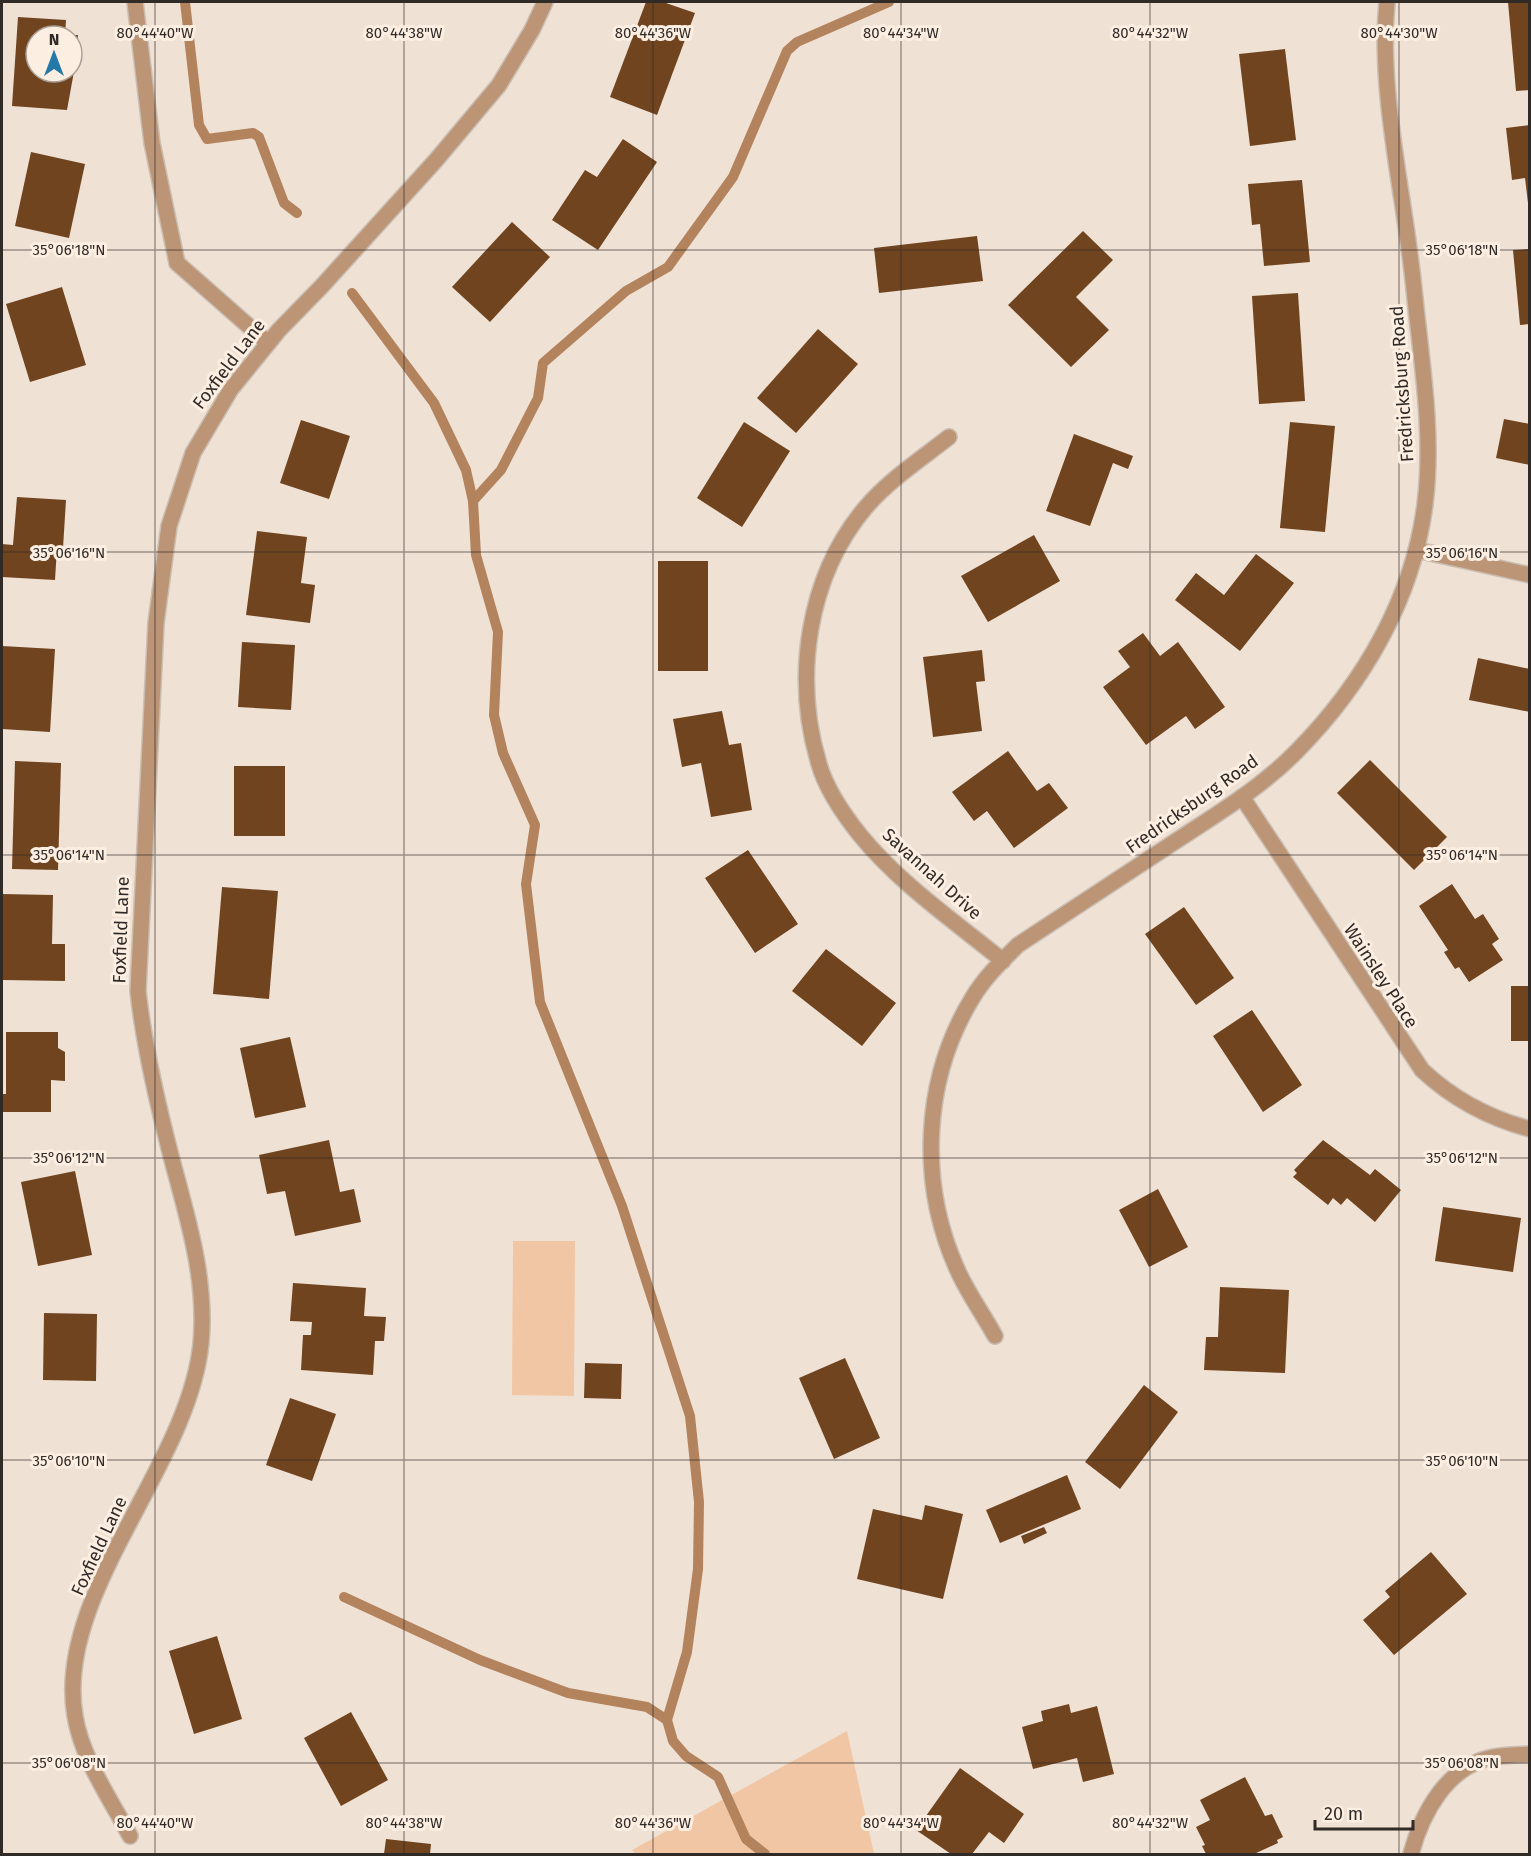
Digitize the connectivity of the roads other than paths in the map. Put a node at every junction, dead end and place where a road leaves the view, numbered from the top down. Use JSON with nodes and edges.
{"nodes":[{"id":1,"x":135,"y":2,"type":"edge"},
{"id":2,"x":545,"y":2,"type":"edge"},
{"id":3,"x":1388,"y":2,"type":"edge"},
{"id":4,"x":268,"y":344,"type":"junction"},
{"id":5,"x":949,"y":437,"type":"dead end"},
{"id":6,"x":1417,"y":550,"type":"junction"},
{"id":7,"x":1530,"y":575,"type":"edge"},
{"id":8,"x":1242,"y":797,"type":"junction"},
{"id":9,"x":1003,"y":961,"type":"junction"},
{"id":10,"x":1530,"y":1129,"type":"edge"},
{"id":11,"x":995,"y":1336,"type":"dead end"},
{"id":12,"x":1530,"y":1754,"type":"edge"},
{"id":13,"x":130,"y":1836,"type":"dead end"},
{"id":14,"x":1411,"y":1854,"type":"edge"}],
"edges":[{"from":1,"to":4,"type":"street"},
{"from":2,"to":4,"type":"street","name":"Foxfield Lane"},
{"from":3,"to":6,"type":"street","name":"Fredricksburg Road"},
{"from":4,"to":13,"type":"street","name":"Foxfield Lane"},
{"from":5,"to":9,"type":"street","name":"Savannah Drive"},
{"from":6,"to":7,"type":"street"},
{"from":6,"to":8,"type":"street","name":"Fredricksburg Road"},
{"from":8,"to":9,"type":"street","name":"Fredricksburg Road"},
{"from":8,"to":10,"type":"street","name":"Wainsley Place"},
{"from":9,"to":11,"type":"street","name":"Fredricksburg Road"},
{"from":12,"to":14,"type":"street"}]}
